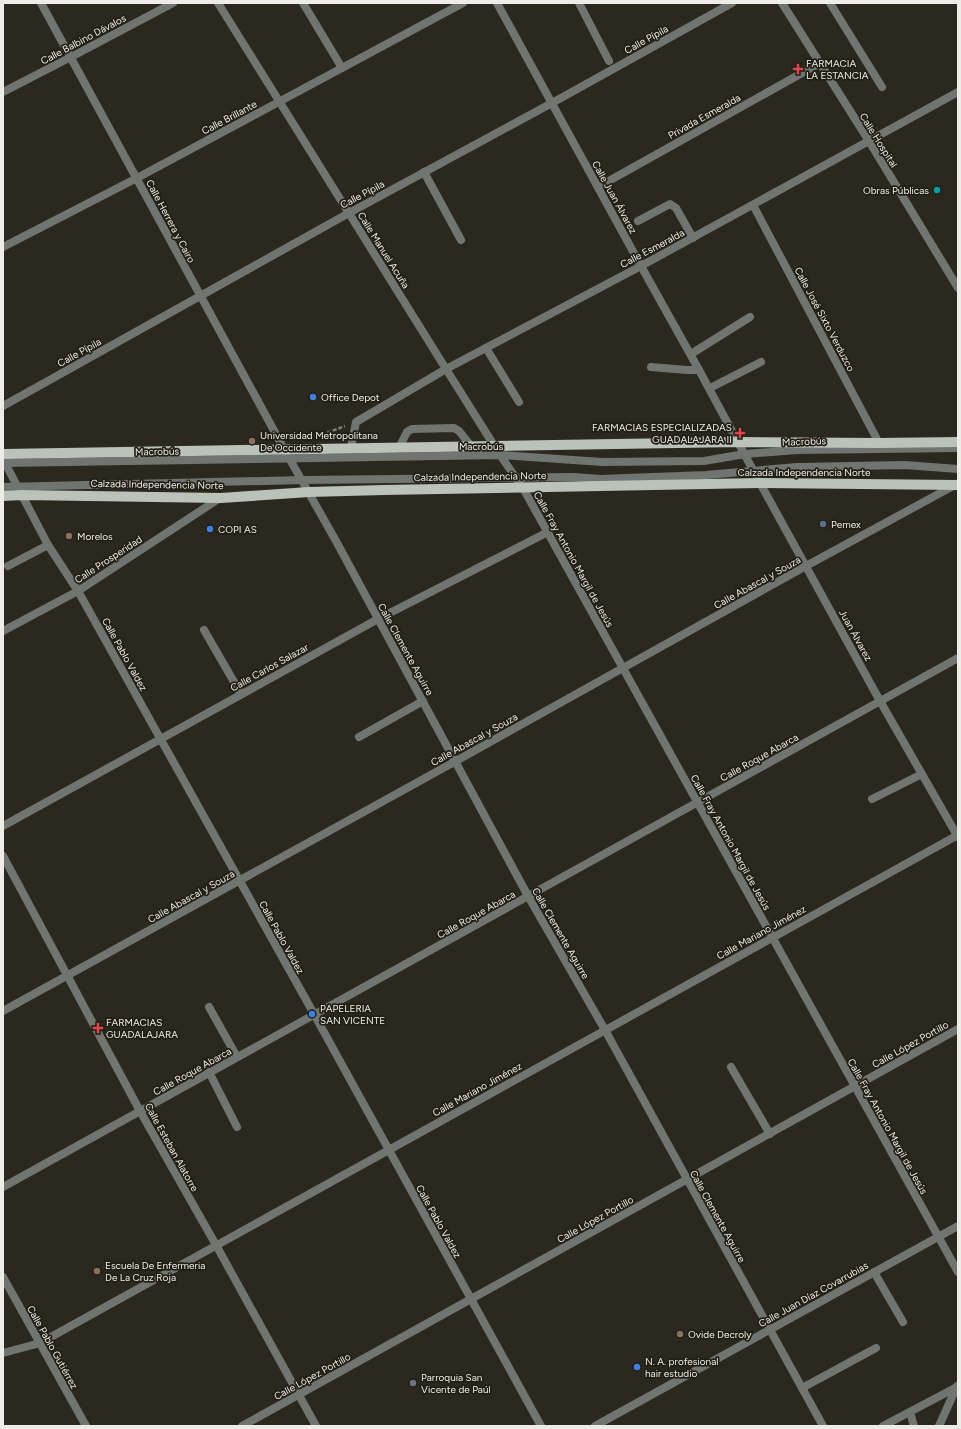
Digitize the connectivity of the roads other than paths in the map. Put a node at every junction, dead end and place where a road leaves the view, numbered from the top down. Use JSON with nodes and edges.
{"nodes":[{"id":1,"x":41,"y":3,"type":"edge"},
{"id":2,"x":173,"y":3,"type":"edge"},
{"id":3,"x":218,"y":3,"type":"edge"},
{"id":4,"x":303,"y":3,"type":"edge"},
{"id":5,"x":463,"y":3,"type":"edge"},
{"id":6,"x":497,"y":3,"type":"edge"},
{"id":7,"x":579,"y":3,"type":"edge"},
{"id":8,"x":732,"y":3,"type":"edge"},
{"id":9,"x":782,"y":3,"type":"edge"},
{"id":10,"x":830,"y":3,"type":"edge"},
{"id":11,"x":71,"y":57,"type":"junction"},
{"id":12,"x":609,"y":61,"type":"dead end"},
{"id":13,"x":820,"y":63,"type":"junction"},
{"id":14,"x":342,"y":68,"type":"junction"},
{"id":15,"x":882,"y":88,"type":"dead end"},
{"id":16,"x":3,"y":92,"type":"edge"},
{"id":17,"x":958,"y":92,"type":"edge"},
{"id":18,"x":280,"y":101,"type":"junction"},
{"id":19,"x":552,"y":103,"type":"junction"},
{"id":20,"x":869,"y":141,"type":"junction"},
{"id":21,"x":424,"y":172,"type":"junction"},
{"id":22,"x":136,"y":178,"type":"junction"},
{"id":23,"x":598,"y":187,"type":"junction"},
{"id":24,"x":753,"y":205,"type":"junction"},
{"id":25,"x":349,"y":213,"type":"junction"},
{"id":26,"x":638,"y":221,"type":"dead end"},
{"id":27,"x":693,"y":238,"type":"junction"},
{"id":28,"x":461,"y":240,"type":"dead end"},
{"id":29,"x":3,"y":247,"type":"edge"},
{"id":30,"x":641,"y":266,"type":"junction"},
{"id":31,"x":958,"y":288,"type":"edge"},
{"id":32,"x":200,"y":295,"type":"junction"},
{"id":33,"x":750,"y":317,"type":"dead end"},
{"id":34,"x":486,"y":348,"type":"junction"},
{"id":35,"x":691,"y":354,"type":"junction"},
{"id":36,"x":761,"y":362,"type":"dead end"},
{"id":37,"x":651,"y":367,"type":"dead end"},
{"id":38,"x":446,"y":369,"type":"junction"},
{"id":39,"x":699,"y":370,"type":"junction"},
{"id":40,"x":710,"y":388,"type":"junction"},
{"id":41,"x":519,"y":402,"type":"dead end"},
{"id":42,"x":3,"y":406,"type":"edge"},
{"id":43,"x":739,"y":442,"type":"junction"},
{"id":44,"x":958,"y":442,"type":"edge"},
{"id":45,"x":879,"y":443,"type":"junction"},
{"id":46,"x":400,"y":446,"type":"junction"},
{"id":47,"x":470,"y":446,"type":"junction"},
{"id":48,"x":494,"y":446,"type":"junction"},
{"id":49,"x":351,"y":448,"type":"junction"},
{"id":50,"x":958,"y":448,"type":"edge"},
{"id":51,"x":284,"y":449,"type":"junction"},
{"id":52,"x":745,"y":454,"type":"junction"},
{"id":53,"x":500,"y":455,"type":"junction"},
{"id":54,"x":290,"y":459,"type":"junction"},
{"id":55,"x":4,"y":460,"type":"edge"},
{"id":56,"x":958,"y":469,"type":"edge"},
{"id":57,"x":753,"y":471,"type":"junction"},
{"id":58,"x":516,"y":478,"type":"junction"},
{"id":59,"x":303,"y":480,"type":"junction"},
{"id":60,"x":760,"y":484,"type":"junction"},
{"id":61,"x":957,"y":485,"type":"edge"},
{"id":62,"x":3,"y":487,"type":"edge"},
{"id":63,"x":523,"y":488,"type":"junction"},
{"id":64,"x":20,"y":490,"type":"junction"},
{"id":65,"x":309,"y":492,"type":"junction"},
{"id":66,"x":3,"y":496,"type":"edge"},
{"id":67,"x":221,"y":498,"type":"junction"},
{"id":68,"x":548,"y":532,"type":"junction"},
{"id":69,"x":48,"y":545,"type":"junction"},
{"id":70,"x":8,"y":566,"type":"dead end"},
{"id":71,"x":806,"y":566,"type":"junction"},
{"id":72,"x":78,"y":591,"type":"junction"},
{"id":73,"x":378,"y":619,"type":"junction"},
{"id":74,"x":204,"y":630,"type":"dead end"},
{"id":75,"x":3,"y":631,"type":"edge"},
{"id":76,"x":958,"y":658,"type":"edge"},
{"id":77,"x":623,"y":668,"type":"junction"},
{"id":78,"x":241,"y":694,"type":"junction"},
{"id":79,"x":880,"y":701,"type":"junction"},
{"id":80,"x":424,"y":702,"type":"junction"},
{"id":81,"x":359,"y":737,"type":"dead end"},
{"id":82,"x":160,"y":739,"type":"junction"},
{"id":83,"x":456,"y":761,"type":"junction"},
{"id":84,"x":922,"y":774,"type":"junction"},
{"id":85,"x":872,"y":799,"type":"dead end"},
{"id":86,"x":698,"y":802,"type":"junction"},
{"id":87,"x":3,"y":826,"type":"edge"},
{"id":88,"x":958,"y":836,"type":"edge"},
{"id":89,"x":3,"y":856,"type":"edge"},
{"id":90,"x":239,"y":881,"type":"junction"},
{"id":91,"x":528,"y":896,"type":"junction"},
{"id":92,"x":772,"y":937,"type":"junction"},
{"id":93,"x":68,"y":975,"type":"junction"},
{"id":94,"x":209,"y":1007,"type":"dead end"},
{"id":95,"x":3,"y":1011,"type":"edge"},
{"id":96,"x":314,"y":1014,"type":"junction"},
{"id":97,"x":958,"y":1029,"type":"edge"},
{"id":98,"x":604,"y":1030,"type":"junction"},
{"id":99,"x":237,"y":1057,"type":"junction"},
{"id":100,"x":731,"y":1066,"type":"dead end"},
{"id":101,"x":209,"y":1072,"type":"junction"},
{"id":102,"x":855,"y":1086,"type":"junction"},
{"id":103,"x":140,"y":1111,"type":"junction"},
{"id":104,"x":237,"y":1128,"type":"dead end"},
{"id":105,"x":770,"y":1134,"type":"junction"},
{"id":106,"x":388,"y":1150,"type":"junction"},
{"id":107,"x":687,"y":1180,"type":"junction"},
{"id":108,"x":3,"y":1187,"type":"edge"},
{"id":109,"x":958,"y":1226,"type":"edge"},
{"id":110,"x":938,"y":1236,"type":"junction"},
{"id":111,"x":216,"y":1245,"type":"junction"},
{"id":112,"x":874,"y":1272,"type":"junction"},
{"id":113,"x":958,"y":1272,"type":"edge"},
{"id":114,"x":3,"y":1277,"type":"edge"},
{"id":115,"x":471,"y":1299,"type":"junction"},
{"id":116,"x":902,"y":1322,"type":"dead end"},
{"id":117,"x":769,"y":1329,"type":"junction"},
{"id":118,"x":40,"y":1343,"type":"junction"},
{"id":119,"x":876,"y":1348,"type":"dead end"},
{"id":120,"x":3,"y":1353,"type":"edge"},
{"id":121,"x":957,"y":1386,"type":"edge"},
{"id":122,"x":802,"y":1388,"type":"junction"},
{"id":123,"x":299,"y":1395,"type":"junction"},
{"id":124,"x":910,"y":1412,"type":"junction"},
{"id":125,"x":86,"y":1426,"type":"edge"},
{"id":126,"x":242,"y":1426,"type":"edge"},
{"id":127,"x":316,"y":1426,"type":"edge"},
{"id":128,"x":541,"y":1426,"type":"edge"},
{"id":129,"x":595,"y":1426,"type":"edge"},
{"id":130,"x":823,"y":1426,"type":"edge"},
{"id":131,"x":883,"y":1426,"type":"edge"},
{"id":132,"x":914,"y":1426,"type":"edge"},
{"id":133,"x":939,"y":1426,"type":"edge"}],
"edges":[{"from":1,"to":11,"type":"street","name":"Calle Herrera y Cairo"},
{"from":2,"to":11,"type":"street","name":"Calle Balbino Dávalos"},
{"from":3,"to":18,"type":"street","name":"Calle Manuel Acuña"},
{"from":4,"to":14,"type":"street"},
{"from":5,"to":14,"type":"street","name":"Calle Brillante"},
{"from":6,"to":19,"type":"street","name":"Calle Juan Álvarez"},
{"from":7,"to":12,"type":"street"},
{"from":8,"to":19,"type":"street","name":"Calle Pípila"},
{"from":9,"to":13,"type":"street","name":"Calle Hospital"},
{"from":10,"to":15,"type":"street"},
{"from":11,"to":16,"type":"street","name":"Calle Balbino Dávalos"},
{"from":11,"to":22,"type":"street","name":"Calle Herrera y Cairo"},
{"from":13,"to":20,"type":"street","name":"Calle Hospital"},
{"from":13,"to":23,"type":"street","name":"Privada Esmeralda"},
{"from":14,"to":18,"type":"street","name":"Calle Brillante"},
{"from":17,"to":20,"type":"street","name":"Calle Esmeralda"},
{"from":18,"to":22,"type":"street","name":"Calle Brillante"},
{"from":18,"to":25,"type":"street","name":"Calle Manuel Acuña"},
{"from":19,"to":21,"type":"street","name":"Calle Pípila"},
{"from":19,"to":23,"type":"street","name":"Calle Juan Álvarez"},
{"from":20,"to":24,"type":"street","name":"Calle Esmeralda"},
{"from":20,"to":31,"type":"street","name":"Calle Hospital"},
{"from":21,"to":25,"type":"street","name":"Calle Pípila"},
{"from":21,"to":28,"type":"street"},
{"from":22,"to":29,"type":"street","name":"Calle Brillante"},
{"from":22,"to":32,"type":"street","name":"Calle Herrera y Cairo"},
{"from":23,"to":30,"type":"street","name":"Calle Juan Álvarez"},
{"from":24,"to":27,"type":"street","name":"Calle Esmeralda"},
{"from":24,"to":45,"type":"street","name":"Calle José Sixto Verduzco"},
{"from":25,"to":32,"type":"street","name":"Calle Pípila"},
{"from":25,"to":38,"type":"street","name":"Calle Manuel Acuña"},
{"from":26,"to":27,"type":"street"},
{"from":27,"to":30,"type":"street","name":"Calle Esmeralda"},
{"from":30,"to":34,"type":"street","name":"Calle Esmeralda"},
{"from":30,"to":35,"type":"street","name":"Calle Juan Álvarez"},
{"from":32,"to":42,"type":"street","name":"Calle Pípila"},
{"from":32,"to":51,"type":"street","name":"Calle Herrera y Cairo"},
{"from":33,"to":35,"type":"street"},
{"from":34,"to":38,"type":"street","name":"Calle Esmeralda"},
{"from":34,"to":41,"type":"street"},
{"from":35,"to":39,"type":"street","name":"Calle Juan Álvarez"},
{"from":36,"to":40,"type":"street"},
{"from":37,"to":39,"type":"street"},
{"from":38,"to":48,"type":"street","name":"Calle Manuel Acuña"},
{"from":38,"to":49,"type":"street","name":"Calle Esmeralda"},
{"from":39,"to":40,"type":"street","name":"Calle Juan Álvarez"},
{"from":40,"to":43,"type":"street","name":"Calle Juan Álvarez"},
{"from":43,"to":45,"type":"main road"},
{"from":43,"to":48,"type":"main road"},
{"from":43,"to":52,"type":"street","name":"Juan Álvarez"},
{"from":44,"to":45,"type":"main road"},
{"from":46,"to":47,"type":"main road"},
{"from":46,"to":47,"type":"street"},
{"from":46,"to":49,"type":"main road"},
{"from":47,"to":48,"type":"main road"},
{"from":48,"to":53,"type":"street","name":"Calle Fray Antonio Margil de Jesús"},
{"from":49,"to":51,"type":"main road"},
{"from":50,"to":52,"type":"street","name":"Macrobús"},
{"from":51,"to":54,"type":"street","name":"Calle Clemente Aguirre"},
{"from":51,"to":55,"type":"main road"},
{"from":52,"to":53,"type":"street","name":"Macrobús"},
{"from":52,"to":57,"type":"street","name":"Juan Álvarez"},
{"from":53,"to":54,"type":"street","name":"Macrobús"},
{"from":53,"to":58,"type":"street","name":"Calle Fray Antonio Margil de Jesús"},
{"from":54,"to":55,"type":"street","name":"Macrobús"},
{"from":54,"to":59,"type":"street","name":"Calle Clemente Aguirre"},
{"from":55,"to":64,"type":"street","name":"Calle Pablo Valdez"},
{"from":56,"to":57,"type":"street"},
{"from":57,"to":58,"type":"street"},
{"from":57,"to":60,"type":"street","name":"Juan Álvarez"},
{"from":58,"to":59,"type":"street"},
{"from":58,"to":63,"type":"street","name":"Calle Fray Antonio Margil de Jesús"},
{"from":59,"to":64,"type":"street"},
{"from":59,"to":65,"type":"street","name":"Calle Clemente Aguirre"},
{"from":60,"to":61,"type":"main road","name":"Calzada Independencia Norte"},
{"from":60,"to":63,"type":"main road","name":"Calzada Independencia Norte"},
{"from":60,"to":71,"type":"street","name":"Juan Álvarez"},
{"from":61,"to":71,"type":"street","name":"Calle Abascal y Souza"},
{"from":62,"to":64,"type":"street"},
{"from":63,"to":65,"type":"main road","name":"Calzada Independencia Norte"},
{"from":63,"to":68,"type":"street","name":"Calle Fray Antonio Margil de Jesús"},
{"from":64,"to":66,"type":"main road","name":"Calzada Independencia Norte"},
{"from":64,"to":67,"type":"main road","name":"Calzada Independencia Norte"},
{"from":64,"to":69,"type":"street","name":"Calle Pablo Valdez"},
{"from":65,"to":67,"type":"main road","name":"Calzada Independencia Norte"},
{"from":65,"to":73,"type":"street","name":"Calle Clemente Aguirre"},
{"from":67,"to":72,"type":"street","name":"Calle Prosperidad"},
{"from":68,"to":73,"type":"street","name":"Calle Carlos Salazar"},
{"from":68,"to":77,"type":"street","name":"Calle Fray Antonio Margil de Jesús"},
{"from":69,"to":70,"type":"street"},
{"from":69,"to":72,"type":"street","name":"Calle Pablo Valdez"},
{"from":71,"to":77,"type":"street","name":"Calle Abascal y Souza"},
{"from":71,"to":79,"type":"street","name":"Juan Álvarez"},
{"from":72,"to":75,"type":"street","name":"Calle Prosperidad"},
{"from":72,"to":82,"type":"street","name":"Calle Pablo Valdez"},
{"from":73,"to":78,"type":"street","name":"Calle Carlos Salazar"},
{"from":73,"to":80,"type":"street","name":"Calle Clemente Aguirre"},
{"from":74,"to":78,"type":"street"},
{"from":76,"to":79,"type":"street","name":"Calle Roque Abarca"},
{"from":77,"to":83,"type":"street","name":"Calle Abascal y Souza"},
{"from":77,"to":86,"type":"street","name":"Calle Fray Antonio Margil de Jesús"},
{"from":78,"to":82,"type":"street","name":"Calle Carlos Salazar"},
{"from":79,"to":84,"type":"street","name":"Juan Álvarez"},
{"from":79,"to":86,"type":"street","name":"Calle Roque Abarca"},
{"from":80,"to":81,"type":"street"},
{"from":80,"to":83,"type":"street","name":"Calle Clemente Aguirre"},
{"from":82,"to":87,"type":"street","name":"Calle Carlos Salazar"},
{"from":82,"to":90,"type":"street","name":"Calle Pablo Valdez"},
{"from":83,"to":90,"type":"street","name":"Calle Abascal y Souza"},
{"from":83,"to":91,"type":"street","name":"Calle Clemente Aguirre"},
{"from":84,"to":85,"type":"street"},
{"from":84,"to":88,"type":"street","name":"Juan Álvarez"},
{"from":86,"to":91,"type":"street","name":"Calle Roque Abarca"},
{"from":86,"to":92,"type":"street","name":"Calle Fray Antonio Margil de Jesús"},
{"from":88,"to":92,"type":"street","name":"Calle Mariano Jiménez"},
{"from":89,"to":93,"type":"street","name":"Calle Esteban Alatorre"},
{"from":90,"to":93,"type":"street","name":"Calle Abascal y Souza"},
{"from":90,"to":96,"type":"street","name":"Calle Pablo Valdez"},
{"from":91,"to":96,"type":"street","name":"Calle Roque Abarca"},
{"from":91,"to":98,"type":"street","name":"Calle Clemente Aguirre"},
{"from":92,"to":98,"type":"street","name":"Calle Mariano Jiménez"},
{"from":92,"to":102,"type":"street","name":"Calle Fray Antonio Margil de Jesús"},
{"from":93,"to":95,"type":"street","name":"Calle Abascal y Souza"},
{"from":93,"to":103,"type":"street","name":"Calle Esteban Alatorre"},
{"from":94,"to":99,"type":"street"},
{"from":96,"to":99,"type":"street","name":"Calle Roque Abarca"},
{"from":96,"to":106,"type":"street","name":"Calle Pablo Valdez"},
{"from":97,"to":102,"type":"street","name":"Calle López Portillo"},
{"from":98,"to":106,"type":"street","name":"Calle Mariano Jiménez"},
{"from":98,"to":107,"type":"street","name":"Calle Clemente Aguirre"},
{"from":99,"to":101,"type":"street","name":"Calle Roque Abarca"},
{"from":100,"to":105,"type":"street"},
{"from":101,"to":103,"type":"street","name":"Calle Roque Abarca"},
{"from":101,"to":104,"type":"street"},
{"from":102,"to":105,"type":"street","name":"Calle López Portillo"},
{"from":102,"to":110,"type":"street","name":"Calle Fray Antonio Margil de Jesús"},
{"from":103,"to":108,"type":"street","name":"Calle Roque Abarca"},
{"from":103,"to":111,"type":"street","name":"Calle Esteban Alatorre"},
{"from":105,"to":107,"type":"street","name":"Calle López Portillo"},
{"from":106,"to":111,"type":"street","name":"Calle Mariano Jiménez"},
{"from":106,"to":115,"type":"street","name":"Calle Pablo Valdez"},
{"from":107,"to":115,"type":"street","name":"Calle López Portillo"},
{"from":107,"to":117,"type":"street","name":"Calle Clemente Aguirre"},
{"from":109,"to":110,"type":"street","name":"Calle Juan Díaz Covarrubias"},
{"from":110,"to":112,"type":"street","name":"Calle Juan Díaz Covarrubias"},
{"from":110,"to":113,"type":"street","name":"Calle Fray Antonio Margil de Jesús"},
{"from":111,"to":118,"type":"street","name":"Calle Mariano Jiménez"},
{"from":111,"to":123,"type":"street","name":"Calle Esteban Alatorre"},
{"from":112,"to":116,"type":"street"},
{"from":112,"to":117,"type":"street","name":"Calle Juan Díaz Covarrubias"},
{"from":114,"to":118,"type":"street","name":"Calle Pablo Gutiérrez"},
{"from":115,"to":123,"type":"street","name":"Calle López Portillo"},
{"from":115,"to":128,"type":"street","name":"Calle Pablo Valdez"},
{"from":117,"to":122,"type":"street","name":"Calle Clemente Aguirre"},
{"from":117,"to":129,"type":"street","name":"Calle Juan Díaz Covarrubias"},
{"from":118,"to":120,"type":"street","name":"Calle Mariano Jiménez"},
{"from":118,"to":125,"type":"street","name":"Calle Pablo Gutiérrez"},
{"from":119,"to":122,"type":"street"},
{"from":121,"to":124,"type":"street"},
{"from":121,"to":133,"type":"street"},
{"from":122,"to":130,"type":"street","name":"Calle Clemente Aguirre"},
{"from":123,"to":126,"type":"street","name":"Calle López Portillo"},
{"from":123,"to":127,"type":"street","name":"Calle Esteban Alatorre"},
{"from":124,"to":131,"type":"street"},
{"from":124,"to":132,"type":"street"}]}
